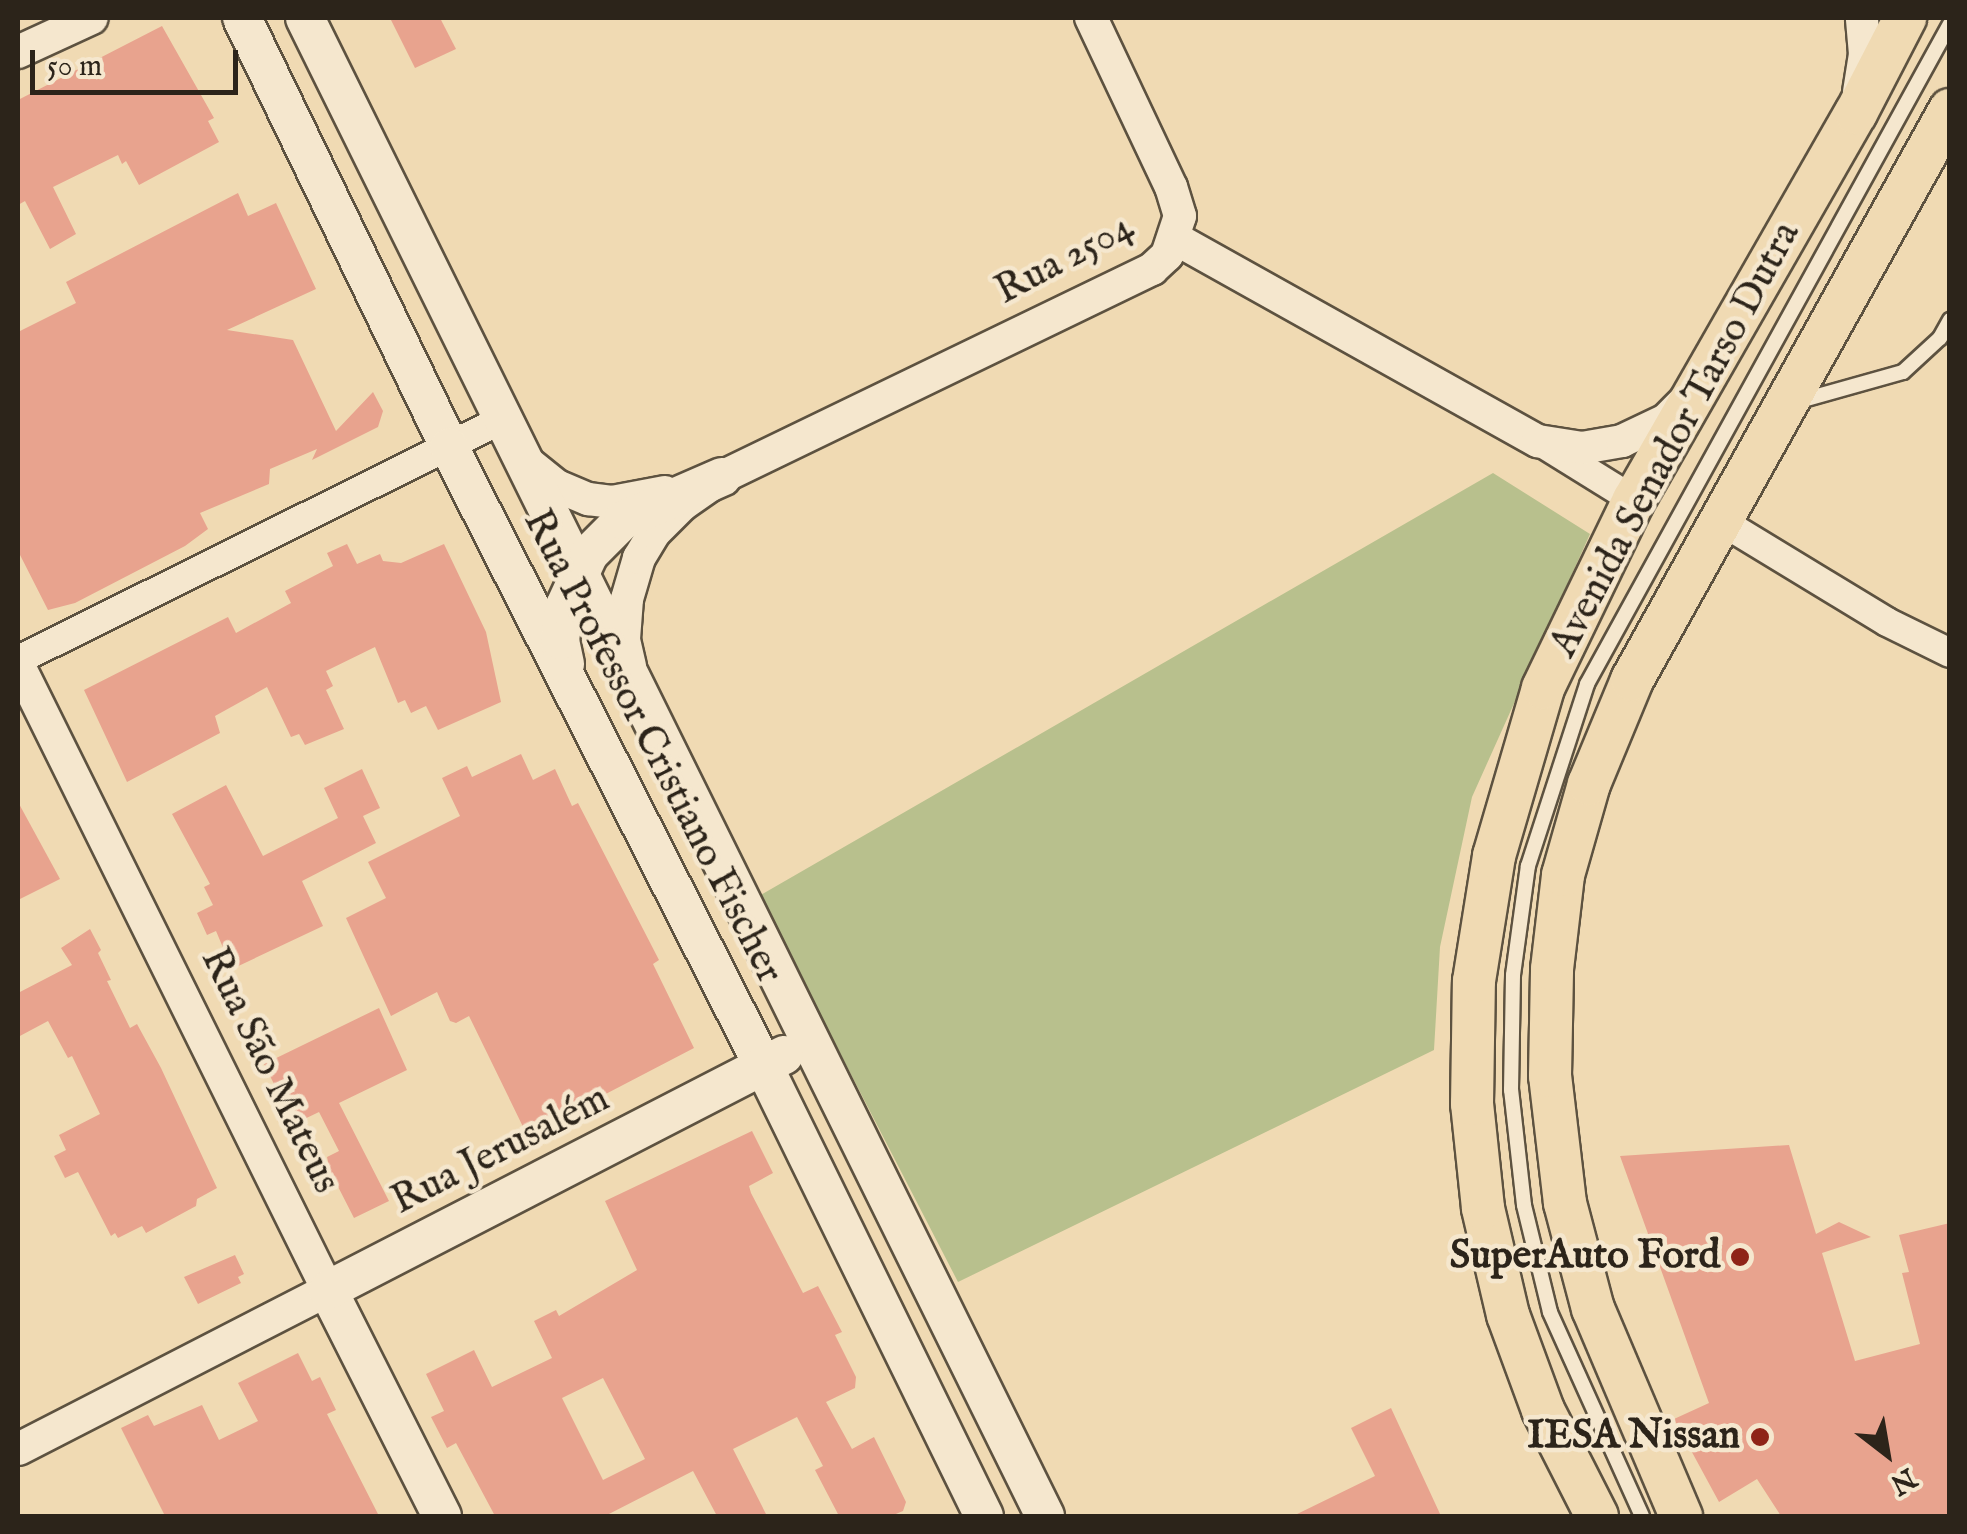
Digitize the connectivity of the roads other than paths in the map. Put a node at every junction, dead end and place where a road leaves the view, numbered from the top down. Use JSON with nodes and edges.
{"nodes":[{"id":1,"x":92,"y":18,"type":"edge"},
{"id":2,"x":242,"y":18,"type":"edge"},
{"id":3,"x":305,"y":18,"type":"edge"},
{"id":4,"x":1091,"y":18,"type":"edge"},
{"id":5,"x":1862,"y":18,"type":"edge"},
{"id":6,"x":1905,"y":18,"type":"edge"},
{"id":7,"x":1950,"y":24,"type":"edge"},
{"id":8,"x":18,"y":52,"type":"edge"},
{"id":9,"x":1950,"y":110,"type":"edge"},
{"id":10,"x":1856,"y":114,"type":"junction"},
{"id":11,"x":1176,"y":239,"type":"junction"},
{"id":12,"x":1950,"y":320,"type":"edge"},
{"id":13,"x":1698,"y":389,"type":"junction"},
{"id":14,"x":1786,"y":405,"type":"junction"},
{"id":15,"x":501,"y":420,"type":"junction"},
{"id":16,"x":1538,"y":441,"type":"junction"},
{"id":17,"x":448,"y":446,"type":"junction"},
{"id":18,"x":519,"y":456,"type":"junction"},
{"id":19,"x":722,"y":478,"type":"junction"},
{"id":20,"x":1634,"y":500,"type":"junction"},
{"id":21,"x":1721,"y":521,"type":"junction"},
{"id":22,"x":579,"y":572,"type":"junction"},
{"id":23,"x":1950,"y":653,"type":"edge"},
{"id":24,"x":18,"y":662,"type":"edge"},
{"id":25,"x":634,"y":682,"type":"junction"},
{"id":26,"x":568,"y":683,"type":"junction"},
{"id":27,"x":810,"y":1040,"type":"junction"},
{"id":28,"x":764,"y":1066,"type":"junction"},
{"id":29,"x":328,"y":1290,"type":"junction"},
{"id":30,"x":18,"y":1448,"type":"edge"},
{"id":31,"x":442,"y":1516,"type":"edge"},
{"id":32,"x":984,"y":1516,"type":"edge"},
{"id":33,"x":1045,"y":1516,"type":"edge"},
{"id":34,"x":1598,"y":1516,"type":"edge"},
{"id":35,"x":1642,"y":1516,"type":"edge"},
{"id":36,"x":1681,"y":1516,"type":"edge"}],
"edges":[{"from":1,"to":8,"type":"street"},
{"from":2,"to":17,"type":"main road","name":"Rua Professor Cristiano Fischer"},
{"from":3,"to":15,"type":"main road","name":"Rua Professor Cristiano Fischer"},
{"from":4,"to":11,"type":"street"},
{"from":5,"to":10,"type":"street"},
{"from":6,"to":10,"type":"main road","name":"Avenida Senador Tarso Dutra"},
{"from":7,"to":35,"type":"lane"},
{"from":9,"to":14,"type":"main road","name":"Avenida Senador Tarso Dutra"},
{"from":10,"to":13,"type":"main road","name":"Avenida Senador Tarso Dutra"},
{"from":11,"to":16,"type":"street","name":"Rua 2504"},
{"from":11,"to":19,"type":"street","name":"Rua 2504"},
{"from":12,"to":14,"type":"lane"},
{"from":13,"to":16,"type":"street","name":"Rua 2504"},
{"from":13,"to":20,"type":"main road","name":"Avenida Senador Tarso Dutra"},
{"from":14,"to":21,"type":"main road","name":"Avenida Senador Tarso Dutra"},
{"from":15,"to":17,"type":"street"},
{"from":15,"to":18,"type":"main road","name":"Rua Professor Cristiano Fischer"},
{"from":16,"to":20,"type":"street","name":"Rua 2504"},
{"from":17,"to":24,"type":"street"},
{"from":17,"to":26,"type":"main road","name":"Rua Professor Cristiano Fischer"},
{"from":18,"to":19,"type":"street","name":"Rua 2504"},
{"from":18,"to":22,"type":"main road","name":"Rua Professor Cristiano Fischer"},
{"from":19,"to":22,"type":"main road"},
{"from":19,"to":25,"type":"street","name":"Rua 2504"},
{"from":20,"to":34,"type":"main road","name":"Avenida Senador Tarso Dutra"},
{"from":21,"to":23,"type":"street"},
{"from":21,"to":36,"type":"main road","name":"Avenida Senador Tarso Dutra"},
{"from":22,"to":25,"type":"main road","name":"Rua Professor Cristiano Fischer"},
{"from":22,"to":26,"type":"main road"},
{"from":24,"to":29,"type":"street","name":"Rua São Mateus"},
{"from":25,"to":27,"type":"main road","name":"Rua Professor Cristiano Fischer"},
{"from":26,"to":28,"type":"main road","name":"Rua Professor Cristiano Fischer"},
{"from":27,"to":28,"type":"main road","name":"Rua Jerusalém"},
{"from":27,"to":33,"type":"main road","name":"Rua Professor Cristiano Fischer"},
{"from":28,"to":29,"type":"main road","name":"Rua Jerusalém"},
{"from":28,"to":32,"type":"main road","name":"Rua Professor Cristiano Fischer"},
{"from":29,"to":30,"type":"street","name":"Rua Jerusalém"},
{"from":29,"to":31,"type":"main road","name":"Rua São Mateus"}]}
